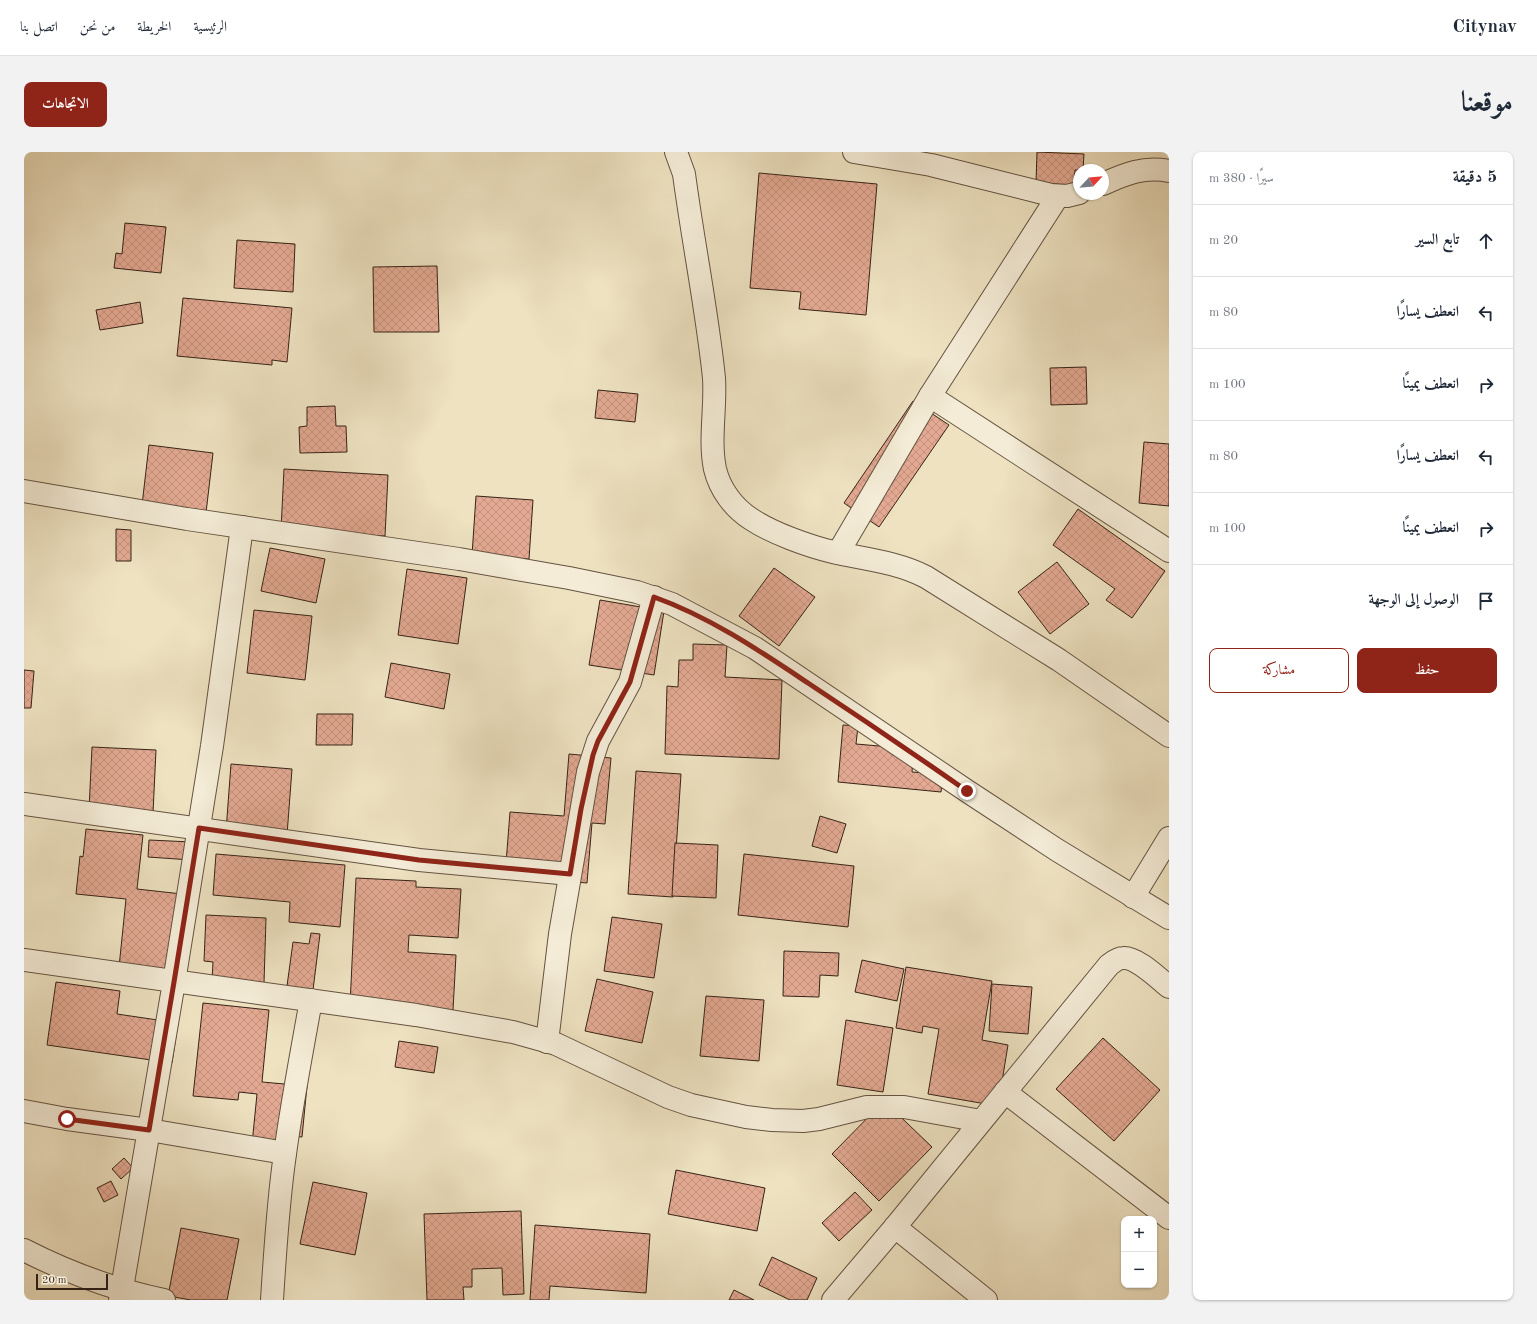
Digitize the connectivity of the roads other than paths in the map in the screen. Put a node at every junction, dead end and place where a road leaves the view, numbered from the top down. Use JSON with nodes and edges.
{"nodes":[{"id":1,"x":676,"y":152,"type":"edge"},
{"id":2,"x":854,"y":152,"type":"edge"},
{"id":3,"x":1169,"y":171,"type":"edge"},
{"id":4,"x":1109,"y":182,"type":"edge"},
{"id":5,"x":1069,"y":195,"type":"edge"},
{"id":6,"x":930,"y":396,"type":"junction"},
{"id":7,"x":24,"y":491,"type":"edge"},
{"id":8,"x":242,"y":527,"type":"junction"},
{"id":9,"x":1169,"y":551,"type":"edge"},
{"id":10,"x":838,"y":553,"type":"junction"},
{"id":11,"x":654,"y":597,"type":"junction"},
{"id":12,"x":1169,"y":736,"type":"edge"},
{"id":13,"x":24,"y":804,"type":"edge"},
{"id":14,"x":199,"y":828,"type":"junction"},
{"id":15,"x":1169,"y":838,"type":"edge"},
{"id":16,"x":570,"y":874,"type":"junction"},
{"id":17,"x":1133,"y":897,"type":"junction"},
{"id":18,"x":1169,"y":918,"type":"edge"},
{"id":19,"x":24,"y":960,"type":"edge"},
{"id":20,"x":174,"y":982,"type":"junction"},
{"id":21,"x":1169,"y":987,"type":"edge"},
{"id":22,"x":311,"y":1000,"type":"junction"},
{"id":23,"x":547,"y":1042,"type":"junction"},
{"id":24,"x":1005,"y":1092,"type":"junction"},
{"id":25,"x":24,"y":1111,"type":"edge"},
{"id":26,"x":981,"y":1121,"type":"junction"},
{"id":27,"x":149,"y":1130,"type":"junction"},
{"id":28,"x":285,"y":1153,"type":"junction"},
{"id":29,"x":1169,"y":1218,"type":"edge"},
{"id":30,"x":895,"y":1227,"type":"junction"},
{"id":31,"x":24,"y":1250,"type":"edge"},
{"id":32,"x":121,"y":1295,"type":"edge"},
{"id":33,"x":164,"y":1300,"type":"edge"},
{"id":34,"x":272,"y":1300,"type":"edge"},
{"id":35,"x":833,"y":1300,"type":"edge"},
{"id":36,"x":986,"y":1300,"type":"edge"}],
"edges":[{"from":1,"to":10,"type":"street"},
{"from":2,"to":5,"type":"street"},
{"from":3,"to":4,"type":"street"},
{"from":5,"to":6,"type":"street"},
{"from":6,"to":9,"type":"street"},
{"from":6,"to":10,"type":"street"},
{"from":7,"to":8,"type":"street"},
{"from":8,"to":11,"type":"street"},
{"from":8,"to":14,"type":"street"},
{"from":10,"to":12,"type":"street"},
{"from":11,"to":16,"type":"street"},
{"from":11,"to":17,"type":"street"},
{"from":13,"to":14,"type":"street"},
{"from":14,"to":16,"type":"street"},
{"from":14,"to":20,"type":"street"},
{"from":15,"to":17,"type":"street"},
{"from":16,"to":23,"type":"street"},
{"from":17,"to":18,"type":"street"},
{"from":19,"to":20,"type":"street"},
{"from":20,"to":22,"type":"street"},
{"from":20,"to":27,"type":"street"},
{"from":21,"to":24,"type":"street"},
{"from":22,"to":23,"type":"street"},
{"from":22,"to":28,"type":"street"},
{"from":23,"to":26,"type":"street"},
{"from":24,"to":26,"type":"street"},
{"from":24,"to":29,"type":"street"},
{"from":25,"to":27,"type":"street"},
{"from":26,"to":30,"type":"street"},
{"from":27,"to":28,"type":"street"},
{"from":27,"to":32,"type":"street"},
{"from":28,"to":34,"type":"street"},
{"from":30,"to":35,"type":"street"},
{"from":30,"to":36,"type":"street"},
{"from":31,"to":32,"type":"street"},
{"from":32,"to":33,"type":"street"}]}
